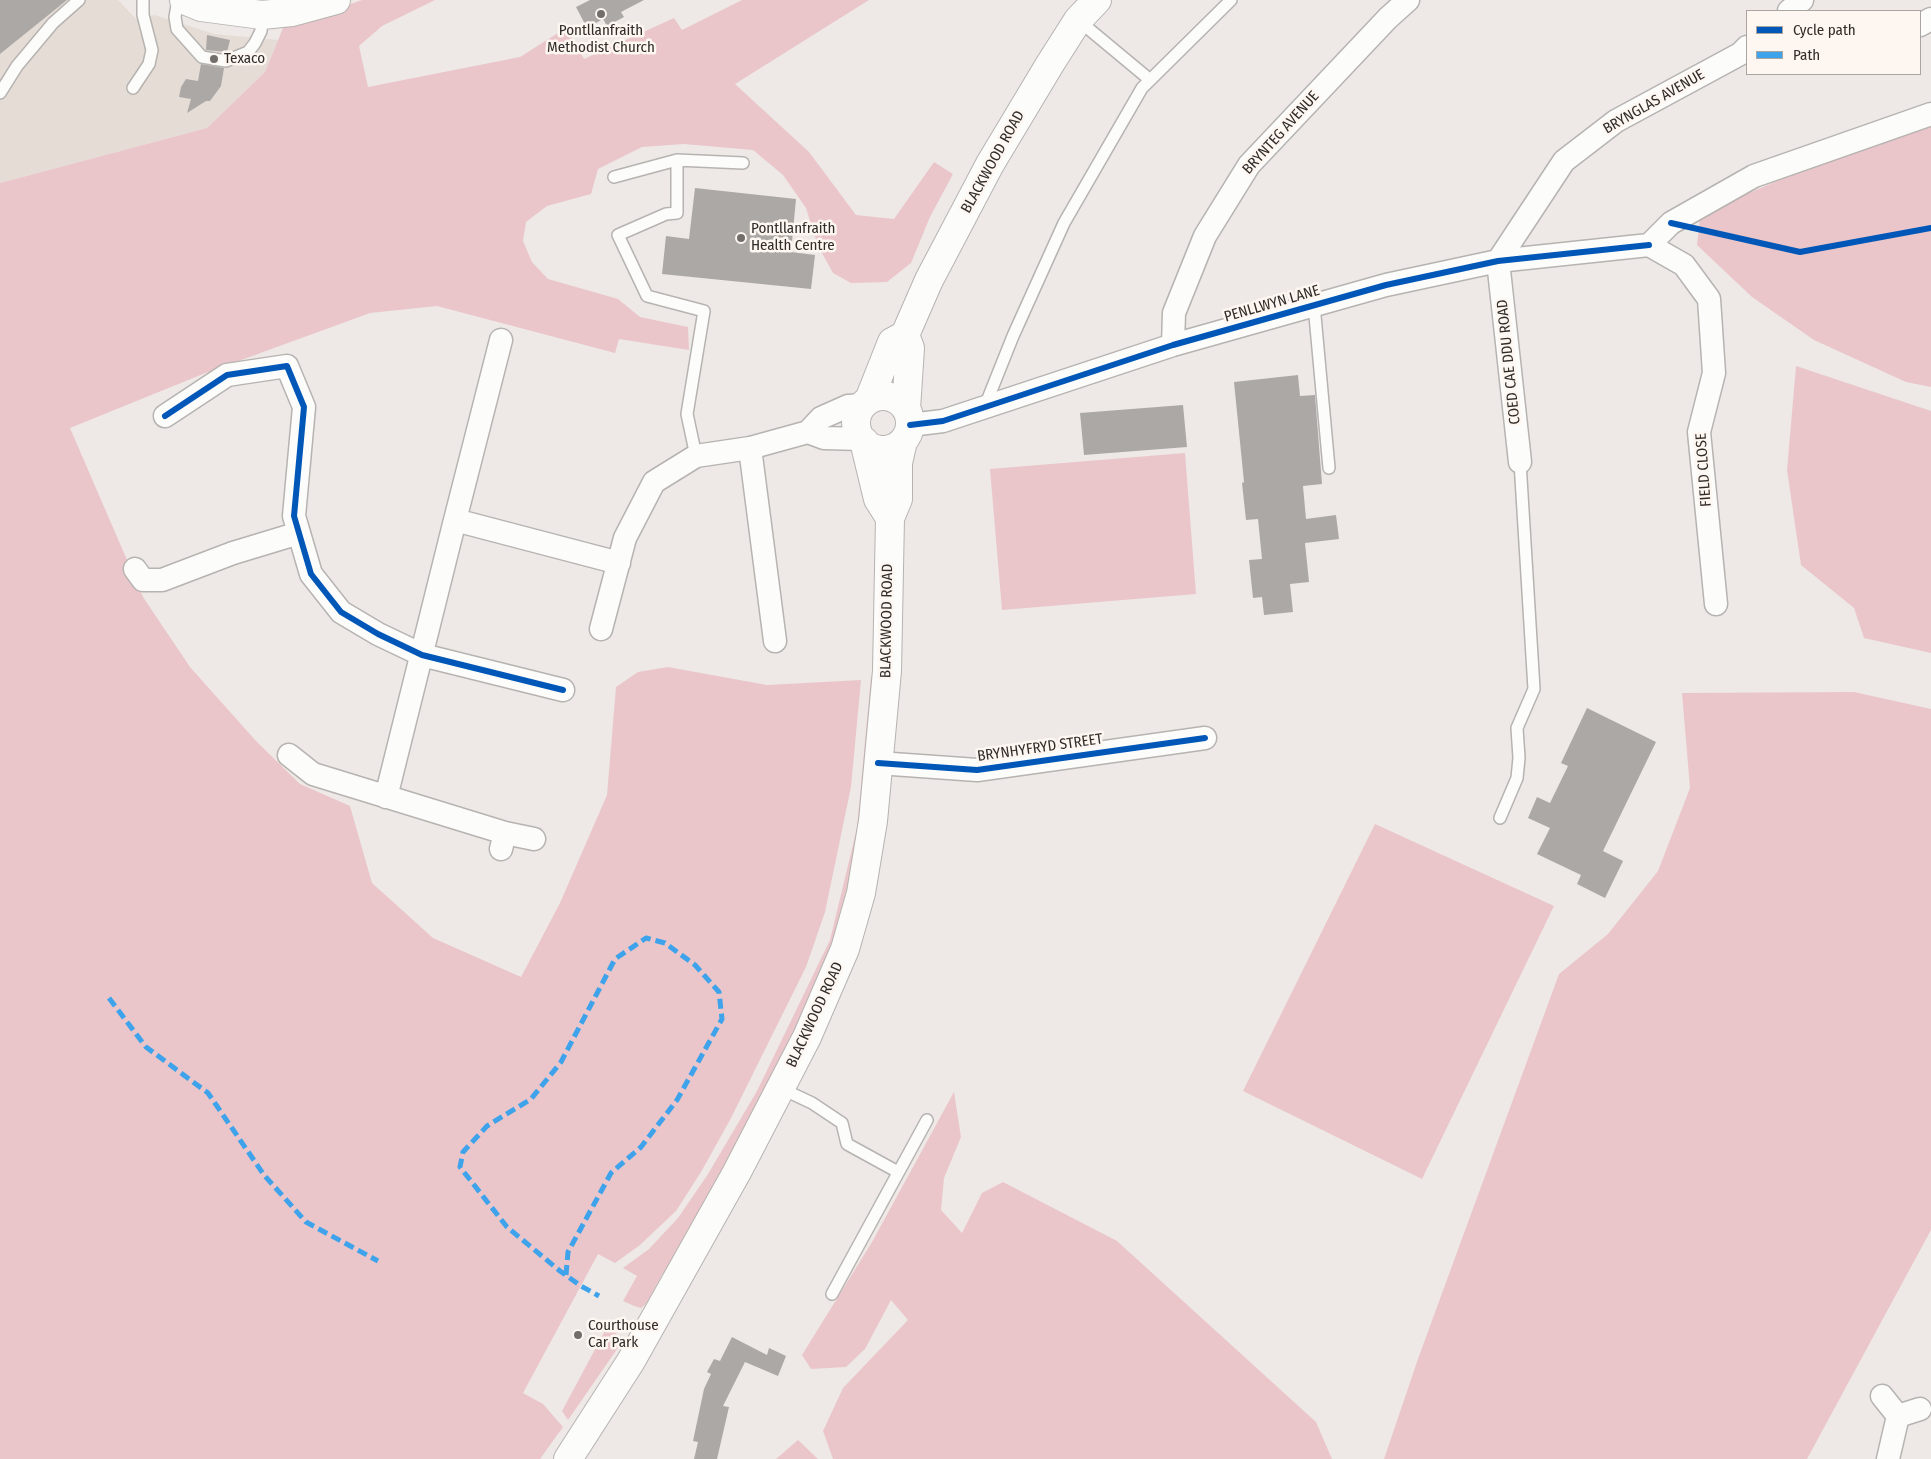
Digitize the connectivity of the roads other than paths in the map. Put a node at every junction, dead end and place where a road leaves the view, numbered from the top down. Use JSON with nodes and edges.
{"nodes":[{"id":1,"x":79,"y":0,"type":"edge"},
{"id":2,"x":143,"y":0,"type":"edge"},
{"id":3,"x":178,"y":0,"type":"edge"},
{"id":4,"x":184,"y":0,"type":"edge"},
{"id":5,"x":336,"y":0,"type":"edge"},
{"id":6,"x":1097,"y":0,"type":"edge"},
{"id":7,"x":1231,"y":0,"type":"edge"},
{"id":8,"x":1408,"y":0,"type":"edge"},
{"id":9,"x":1802,"y":0,"type":"edge"},
{"id":10,"x":1790,"y":10,"type":"edge"},
{"id":11,"x":262,"y":14,"type":"junction"},
{"id":12,"x":1078,"y":20,"type":"junction"},
{"id":13,"x":1746,"y":49,"type":"edge"},
{"id":14,"x":1149,"y":79,"type":"junction"},
{"id":15,"x":133,"y":88,"type":"dead end"},
{"id":16,"x":0,"y":92,"type":"edge"},
{"id":17,"x":1931,"y":114,"type":"edge"},
{"id":18,"x":677,"y":160,"type":"junction"},
{"id":19,"x":743,"y":163,"type":"dead end"},
{"id":20,"x":614,"y":177,"type":"dead end"},
{"id":21,"x":1649,"y":245,"type":"junction"},
{"id":22,"x":1498,"y":261,"type":"junction"},
{"id":23,"x":1314,"y":305,"type":"junction"},
{"id":24,"x":905,"y":335,"type":"junction"},
{"id":25,"x":501,"y":340,"type":"dead end"},
{"id":26,"x":1173,"y":345,"type":"junction"},
{"id":27,"x":866,"y":402,"type":"junction"},
{"id":28,"x":985,"y":407,"type":"junction"},
{"id":29,"x":165,"y":416,"type":"dead end"},
{"id":30,"x":907,"y":425,"type":"junction"},
{"id":31,"x":808,"y":432,"type":"junction"},
{"id":32,"x":863,"y":440,"type":"junction"},
{"id":33,"x":750,"y":448,"type":"junction"},
{"id":34,"x":696,"y":456,"type":"junction"},
{"id":35,"x":1520,"y":462,"type":"joint"},
{"id":36,"x":1329,"y":468,"type":"dead end"},
{"id":37,"x":890,"y":518,"type":"junction"},
{"id":38,"x":455,"y":520,"type":"junction"},
{"id":39,"x":299,"y":533,"type":"junction"},
{"id":40,"x":619,"y":563,"type":"junction"},
{"id":41,"x":135,"y":569,"type":"dead end"},
{"id":42,"x":1716,"y":604,"type":"dead end"},
{"id":43,"x":601,"y":629,"type":"dead end"},
{"id":44,"x":775,"y":641,"type":"dead end"},
{"id":45,"x":422,"y":655,"type":"junction"},
{"id":46,"x":563,"y":690,"type":"dead end"},
{"id":47,"x":1205,"y":738,"type":"dead end"},
{"id":48,"x":289,"y":755,"type":"dead end"},
{"id":49,"x":878,"y":763,"type":"junction"},
{"id":50,"x":386,"y":797,"type":"junction"},
{"id":51,"x":1500,"y":818,"type":"dead end"},
{"id":52,"x":534,"y":840,"type":"dead end"},
{"id":53,"x":780,"y":1088,"type":"junction"},
{"id":54,"x":927,"y":1120,"type":"dead end"},
{"id":55,"x":898,"y":1172,"type":"junction"},
{"id":56,"x":832,"y":1294,"type":"dead end"},
{"id":57,"x":1882,"y":1396,"type":"dead end"},
{"id":58,"x":1920,"y":1410,"type":"dead end"},
{"id":59,"x":1898,"y":1416,"type":"junction"},
{"id":60,"x":568,"y":1459,"type":"edge"},
{"id":61,"x":1888,"y":1459,"type":"edge"}],
"edges":[{"from":1,"to":16,"type":"lane"},
{"from":2,"to":15,"type":"lane"},
{"from":3,"to":11,"type":"lane"},
{"from":4,"to":11,"type":"main road"},
{"from":5,"to":11,"type":"main road"},
{"from":6,"to":12,"type":"main road","name":"BLACKWOOD ROAD"},
{"from":7,"to":14,"type":"lane"},
{"from":8,"to":26,"type":"street","name":"BRYNTEG AVENUE"},
{"from":9,"to":10,"type":"street"},
{"from":12,"to":14,"type":"lane"},
{"from":12,"to":24,"type":"main road","name":"BLACKWOOD ROAD"},
{"from":13,"to":22,"type":"street","name":"BRYNGLAS AVENUE"},
{"from":14,"to":28,"type":"lane"},
{"from":17,"to":21,"type":"street"},
{"from":18,"to":19,"type":"lane"},
{"from":18,"to":20,"type":"lane"},
{"from":18,"to":34,"type":"lane"},
{"from":21,"to":22,"type":"street","name":"PENLLWYN LANE"},
{"from":21,"to":42,"type":"street","name":"FIELD CLOSE"},
{"from":22,"to":23,"type":"street","name":"PENLLWYN LANE"},
{"from":22,"to":35,"type":"street","name":"COED CAE DDU ROAD"},
{"from":23,"to":26,"type":"street","name":"PENLLWYN LANE"},
{"from":23,"to":36,"type":"lane"},
{"from":24,"to":27,"type":"main road","name":"BLACKWOOD ROAD"},
{"from":24,"to":30,"type":"main road","name":"BLACKWOOD ROAD"},
{"from":25,"to":38,"type":"street"},
{"from":26,"to":28,"type":"street","name":"PENLLWYN LANE"},
{"from":27,"to":30,"type":"main road"},
{"from":27,"to":31,"type":"street"},
{"from":27,"to":32,"type":"main road"},
{"from":28,"to":30,"type":"street","name":"PENLLWYN LANE"},
{"from":29,"to":39,"type":"street"},
{"from":30,"to":32,"type":"main road"},
{"from":30,"to":37,"type":"main road","name":"BLACKWOOD ROAD"},
{"from":31,"to":32,"type":"street"},
{"from":31,"to":33,"type":"street"},
{"from":32,"to":37,"type":"main road"},
{"from":33,"to":34,"type":"street"},
{"from":33,"to":44,"type":"street"},
{"from":34,"to":40,"type":"street"},
{"from":35,"to":51,"type":"lane"},
{"from":37,"to":49,"type":"main road","name":"BLACKWOOD ROAD"},
{"from":38,"to":40,"type":"street"},
{"from":38,"to":45,"type":"street"},
{"from":39,"to":41,"type":"street"},
{"from":39,"to":45,"type":"street"},
{"from":40,"to":43,"type":"street"},
{"from":45,"to":46,"type":"street"},
{"from":45,"to":50,"type":"street"},
{"from":47,"to":49,"type":"street","name":"BRYNHYFRYD STREET"},
{"from":48,"to":50,"type":"street"},
{"from":49,"to":53,"type":"main road","name":"BLACKWOOD ROAD"},
{"from":50,"to":52,"type":"street"},
{"from":53,"to":55,"type":"lane"},
{"from":53,"to":60,"type":"main road","name":"BLACKWOOD ROAD"},
{"from":54,"to":55,"type":"lane"},
{"from":55,"to":56,"type":"lane"},
{"from":57,"to":59,"type":"street"},
{"from":58,"to":59,"type":"street"},
{"from":59,"to":61,"type":"street"}]}
